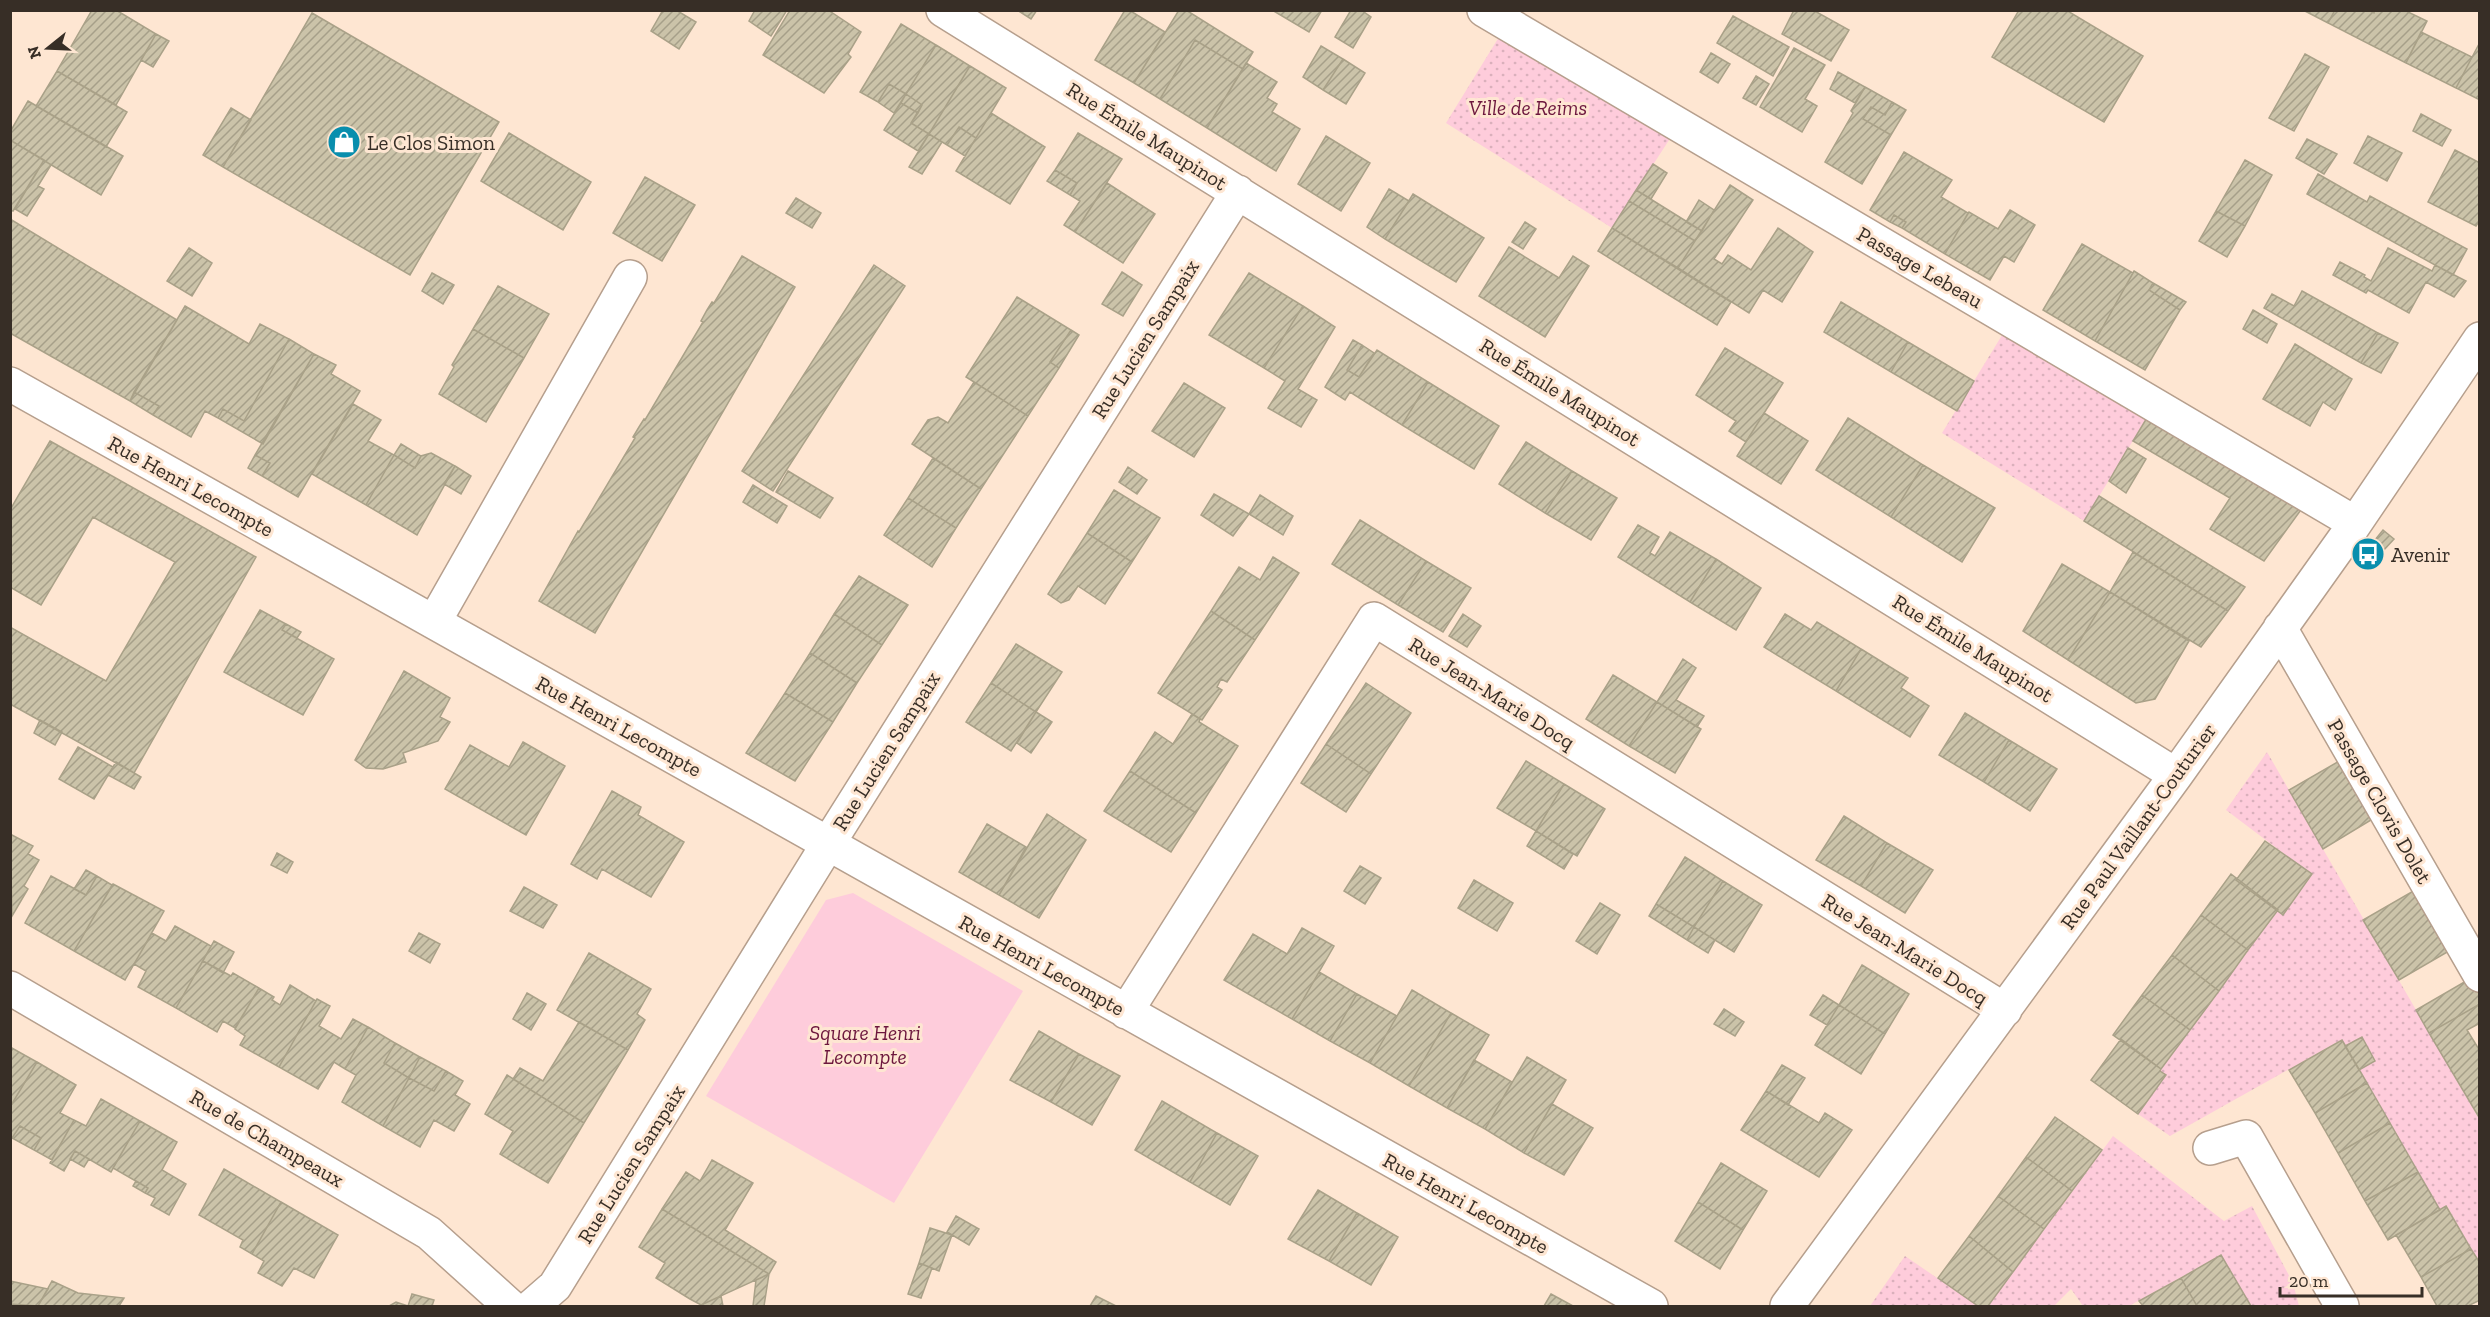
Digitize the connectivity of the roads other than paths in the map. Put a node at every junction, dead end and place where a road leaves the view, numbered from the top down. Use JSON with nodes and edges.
{"nodes":[{"id":1,"x":943,"y":10,"type":"edge"},
{"id":2,"x":1484,"y":10,"type":"edge"},
{"id":3,"x":1238,"y":192,"type":"junction"},
{"id":4,"x":630,"y":277,"type":"dead end"},
{"id":5,"x":2480,"y":339,"type":"edge"},
{"id":6,"x":10,"y":384,"type":"edge"},
{"id":7,"x":2355,"y":523,"type":"junction"},
{"id":8,"x":434,"y":622,"type":"junction"},
{"id":9,"x":2280,"y":628,"type":"junction"},
{"id":10,"x":2176,"y":775,"type":"junction"},
{"id":11,"x":828,"y":844,"type":"junction"},
{"id":12,"x":2480,"y":975,"type":"edge"},
{"id":13,"x":10,"y":988,"type":"edge"},
{"id":14,"x":2005,"y":1010,"type":"junction"},
{"id":15,"x":1125,"y":1011,"type":"junction"},
{"id":16,"x":2210,"y":1148,"type":"dead end"},
{"id":17,"x":510,"y":1306,"type":"edge"},
{"id":18,"x":532,"y":1306,"type":"edge"},
{"id":19,"x":1651,"y":1306,"type":"edge"},
{"id":20,"x":1787,"y":1306,"type":"edge"},
{"id":21,"x":2342,"y":1306,"type":"edge"}],
"edges":[{"from":1,"to":3,"type":"street","name":"Rue Émile Maupinot"},
{"from":2,"to":7,"type":"street","name":"Passage Lebeau"},
{"from":3,"to":10,"type":"street","name":"Rue Émile Maupinot"},
{"from":3,"to":11,"type":"street","name":"Rue Lucien Sampaix"},
{"from":4,"to":8,"type":"street"},
{"from":5,"to":7,"type":"street","name":"Rue Paul Vaillant-Couturier"},
{"from":6,"to":8,"type":"street","name":"Rue Henri Lecompte"},
{"from":7,"to":9,"type":"street","name":"Rue Paul Vaillant-Couturier"},
{"from":8,"to":11,"type":"street","name":"Rue Henri Lecompte"},
{"from":9,"to":10,"type":"street","name":"Rue Paul Vaillant-Couturier"},
{"from":9,"to":12,"type":"street","name":"Passage Clovis Dolet"},
{"from":10,"to":14,"type":"street","name":"Rue Paul Vaillant-Couturier"},
{"from":11,"to":15,"type":"street","name":"Rue Henri Lecompte"},
{"from":11,"to":18,"type":"street","name":"Rue Lucien Sampaix"},
{"from":13,"to":17,"type":"street","name":"Rue de Champeaux"},
{"from":14,"to":15,"type":"street","name":"Rue Jean-Marie Docq"},
{"from":14,"to":20,"type":"street","name":"Rue Paul Vaillant-Couturier"},
{"from":15,"to":19,"type":"street","name":"Rue Henri Lecompte"},
{"from":16,"to":21,"type":"street"}]}
